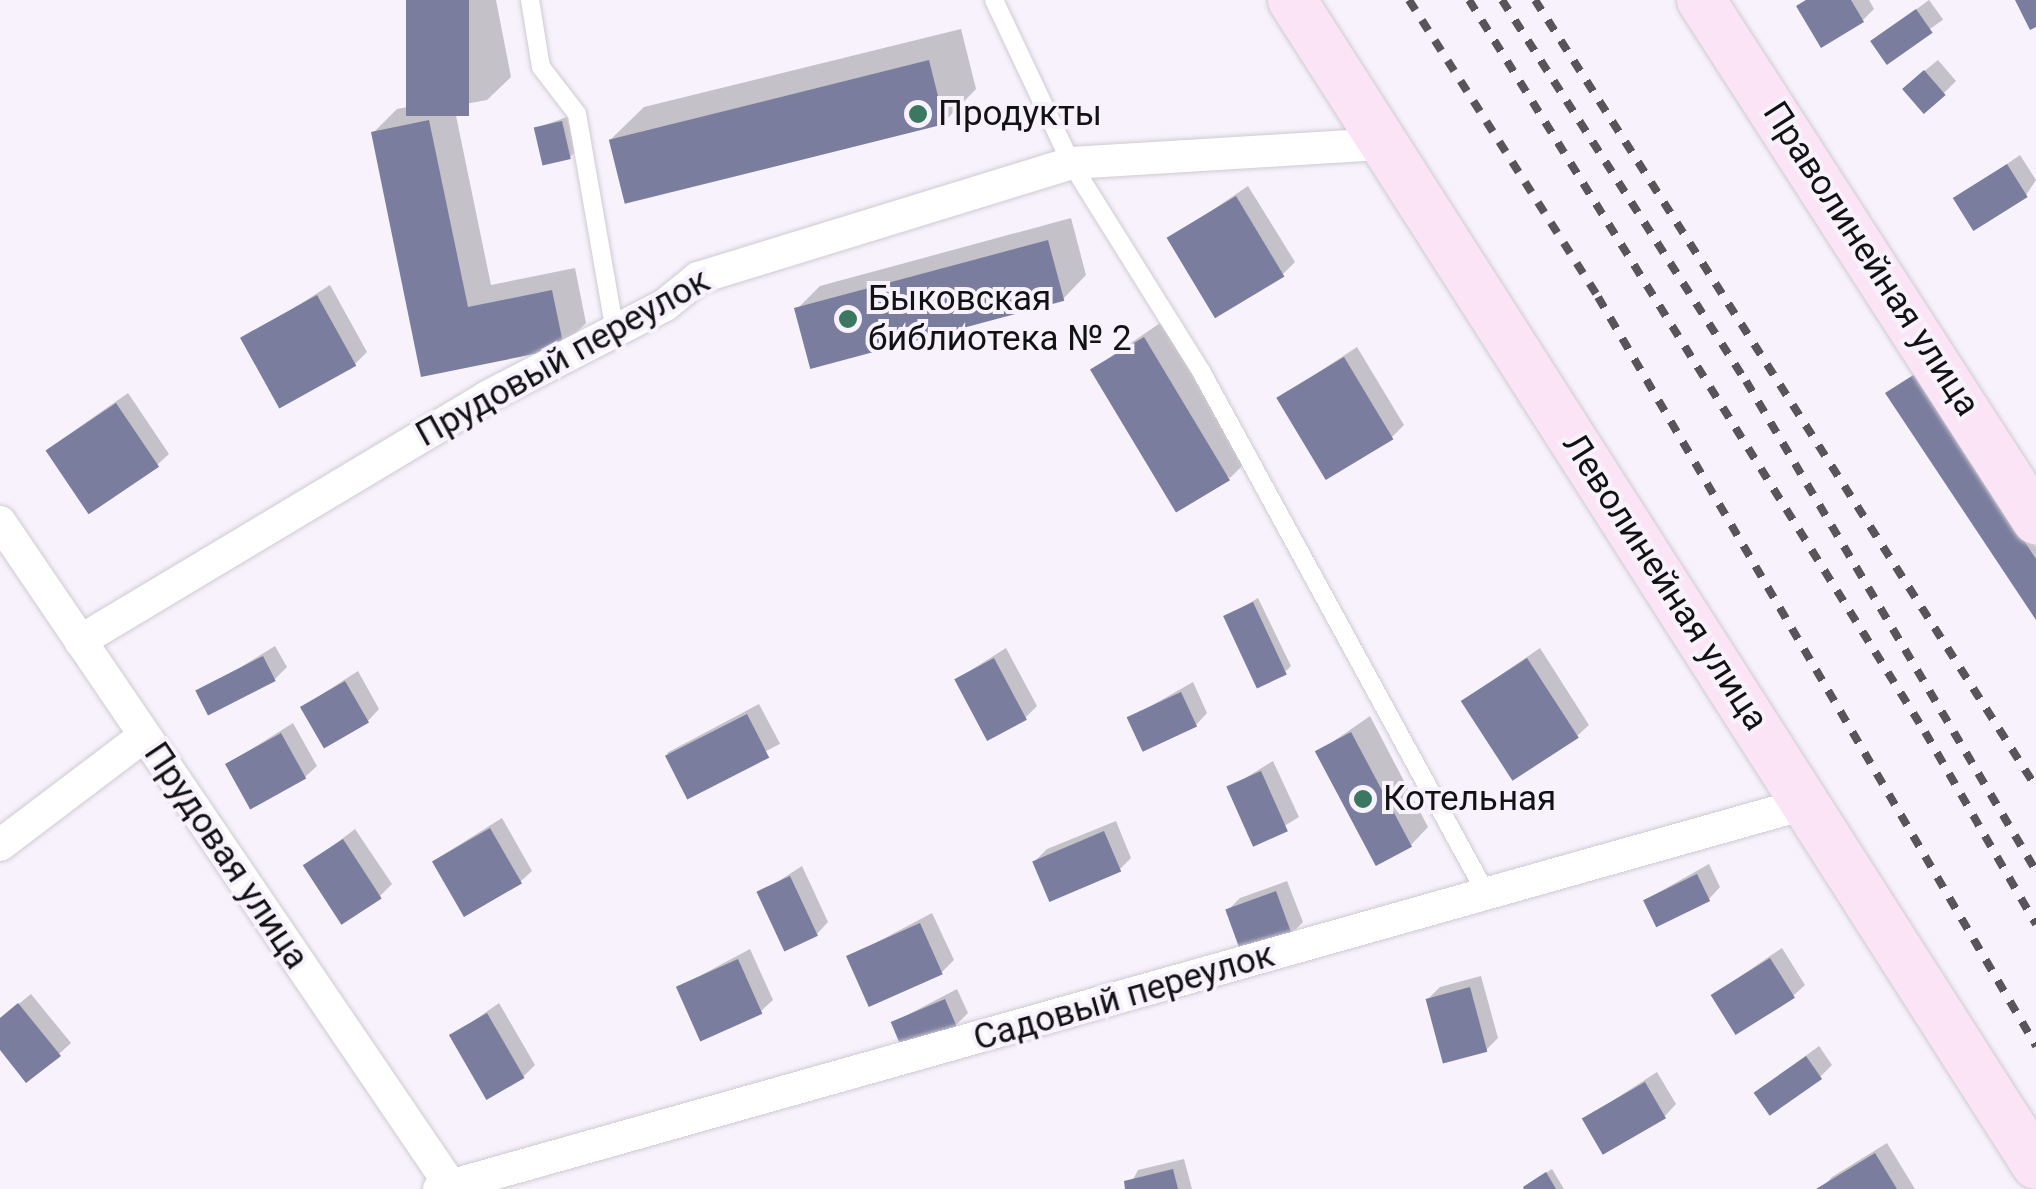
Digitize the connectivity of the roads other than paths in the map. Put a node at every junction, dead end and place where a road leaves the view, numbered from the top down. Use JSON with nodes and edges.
{"nodes":[{"id":1,"x":530,"y":0,"type":"edge"},
{"id":2,"x":994,"y":0,"type":"edge"},
{"id":3,"x":1292,"y":0,"type":"edge"},
{"id":4,"x":1701,"y":0,"type":"edge"},
{"id":5,"x":1384,"y":144,"type":"junction"},
{"id":6,"x":1071,"y":163,"type":"junction"},
{"id":7,"x":615,"y":331,"type":"junction"},
{"id":8,"x":2036,"y":520,"type":"edge"},
{"id":9,"x":0,"y":522,"type":"edge"},
{"id":10,"x":80,"y":641,"type":"junction"},
{"id":11,"x":144,"y":736,"type":"junction"},
{"id":12,"x":1808,"y":803,"type":"junction"},
{"id":13,"x":0,"y":844,"type":"edge"},
{"id":14,"x":1488,"y":894,"type":"junction"},
{"id":15,"x":2036,"y":1165,"type":"edge"},
{"id":16,"x":448,"y":1188,"type":"edge"}],
"edges":[{"from":1,"to":7,"type":"lane"},
{"from":2,"to":6,"type":"lane"},
{"from":3,"to":5,"type":"main road","name":"Леволинейная улица"},
{"from":4,"to":8,"type":"main road","name":"Праволинейная улица"},
{"from":5,"to":6,"type":"street","name":"Прудовый переулок"},
{"from":5,"to":12,"type":"main road","name":"Леволинейная улица"},
{"from":6,"to":7,"type":"street","name":"Прудовый переулок"},
{"from":6,"to":14,"type":"lane"},
{"from":7,"to":10,"type":"street","name":"Прудовый переулок"},
{"from":9,"to":10,"type":"street","name":"Прудовая улица"},
{"from":10,"to":11,"type":"street","name":"Прудовая улица"},
{"from":11,"to":13,"type":"street"},
{"from":11,"to":16,"type":"street","name":"Прудовая улица"},
{"from":12,"to":14,"type":"street","name":"Садовый переулок"},
{"from":12,"to":15,"type":"main road","name":"Леволинейная улица"},
{"from":14,"to":16,"type":"street","name":"Садовый переулок"}]}
